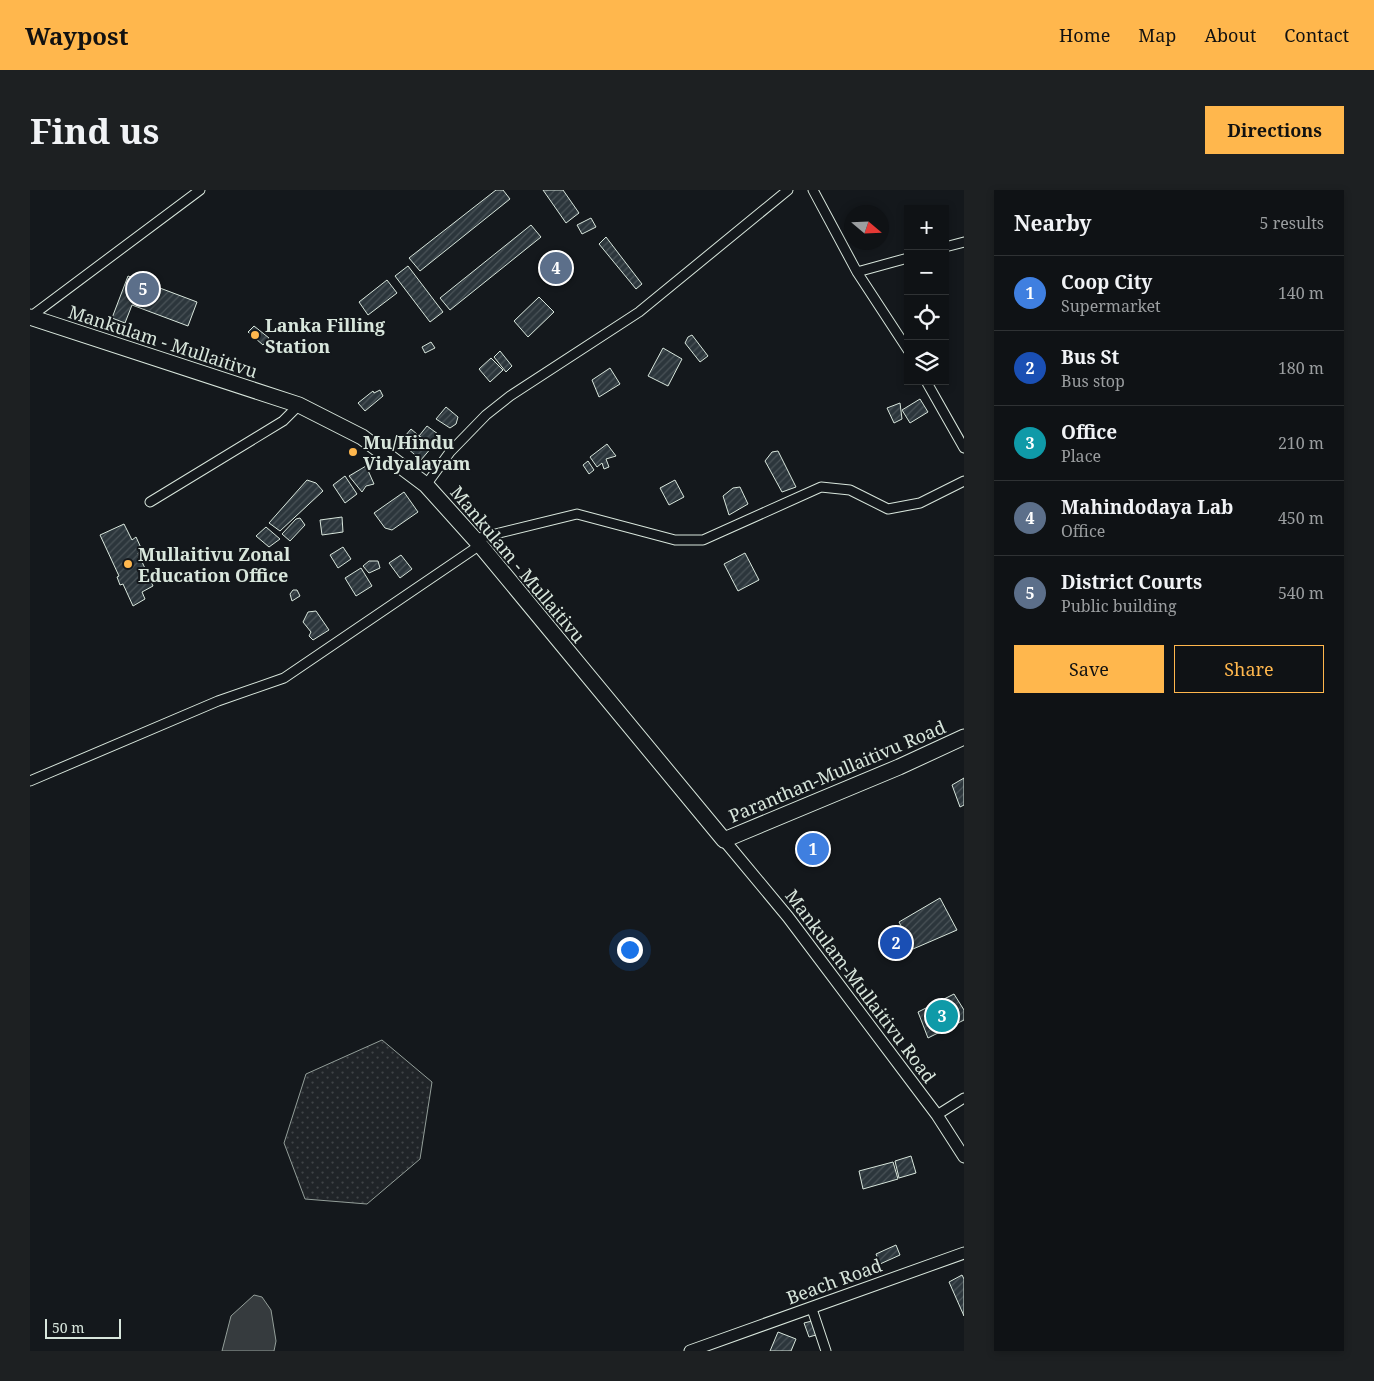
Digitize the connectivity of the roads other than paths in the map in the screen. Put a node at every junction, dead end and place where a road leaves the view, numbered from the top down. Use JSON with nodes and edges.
{"nodes":[{"id":1,"x":200,"y":190,"type":"edge"},
{"id":2,"x":788,"y":190,"type":"edge"},
{"id":3,"x":813,"y":190,"type":"edge"},
{"id":4,"x":964,"y":242,"type":"edge"},
{"id":5,"x":949,"y":246,"type":"edge"},
{"id":6,"x":904,"y":259,"type":"edge"},
{"id":7,"x":857,"y":272,"type":"junction"},
{"id":8,"x":30,"y":317,"type":"edge"},
{"id":9,"x":904,"y":344,"type":"edge"},
{"id":10,"x":928,"y":385,"type":"edge"},
{"id":11,"x":299,"y":405,"type":"junction"},
{"id":12,"x":964,"y":448,"type":"edge"},
{"id":13,"x":964,"y":481,"type":"edge"},
{"id":14,"x":426,"y":485,"type":"junction"},
{"id":15,"x":150,"y":502,"type":"dead end"},
{"id":16,"x":477,"y":542,"type":"junction"},
{"id":17,"x":964,"y":737,"type":"edge"},
{"id":18,"x":30,"y":781,"type":"edge"},
{"id":19,"x":724,"y":840,"type":"junction"},
{"id":20,"x":964,"y":1098,"type":"edge"},
{"id":21,"x":937,"y":1115,"type":"junction"},
{"id":22,"x":964,"y":1157,"type":"edge"},
{"id":23,"x":964,"y":1253,"type":"edge"},
{"id":24,"x":812,"y":1309,"type":"junction"},
{"id":25,"x":715,"y":1346,"type":"edge"},
{"id":26,"x":690,"y":1351,"type":"edge"},
{"id":27,"x":826,"y":1351,"type":"edge"}],
"edges":[{"from":1,"to":8,"type":"street"},
{"from":2,"to":14,"type":"street"},
{"from":3,"to":7,"type":"street"},
{"from":4,"to":5,"type":"street"},
{"from":6,"to":7,"type":"street"},
{"from":7,"to":9,"type":"street"},
{"from":8,"to":11,"type":"highway","name":"Mankulam - Mullaitivu"},
{"from":10,"to":12,"type":"street"},
{"from":11,"to":14,"type":"highway","name":"Mankulam - Mullaitivu"},
{"from":11,"to":15,"type":"street"},
{"from":13,"to":16,"type":"street"},
{"from":14,"to":16,"type":"highway","name":"Mankulam - Mullaitivu"},
{"from":16,"to":18,"type":"street"},
{"from":16,"to":19,"type":"highway","name":"Mankulam - Mullaitivu"},
{"from":17,"to":19,"type":"highway","name":"Paranthan-Mullaitivu Road"},
{"from":19,"to":21,"type":"street","name":"Mankulam-Mullaitivu Road"},
{"from":20,"to":21,"type":"street"},
{"from":21,"to":22,"type":"street","name":"Mankulam-Mullaitivu Road"},
{"from":23,"to":24,"type":"street","name":"Beach Road"},
{"from":24,"to":25,"type":"street","name":"Beach Road"},
{"from":24,"to":27,"type":"street"},
{"from":25,"to":26,"type":"street","name":"Beach Road"}]}
